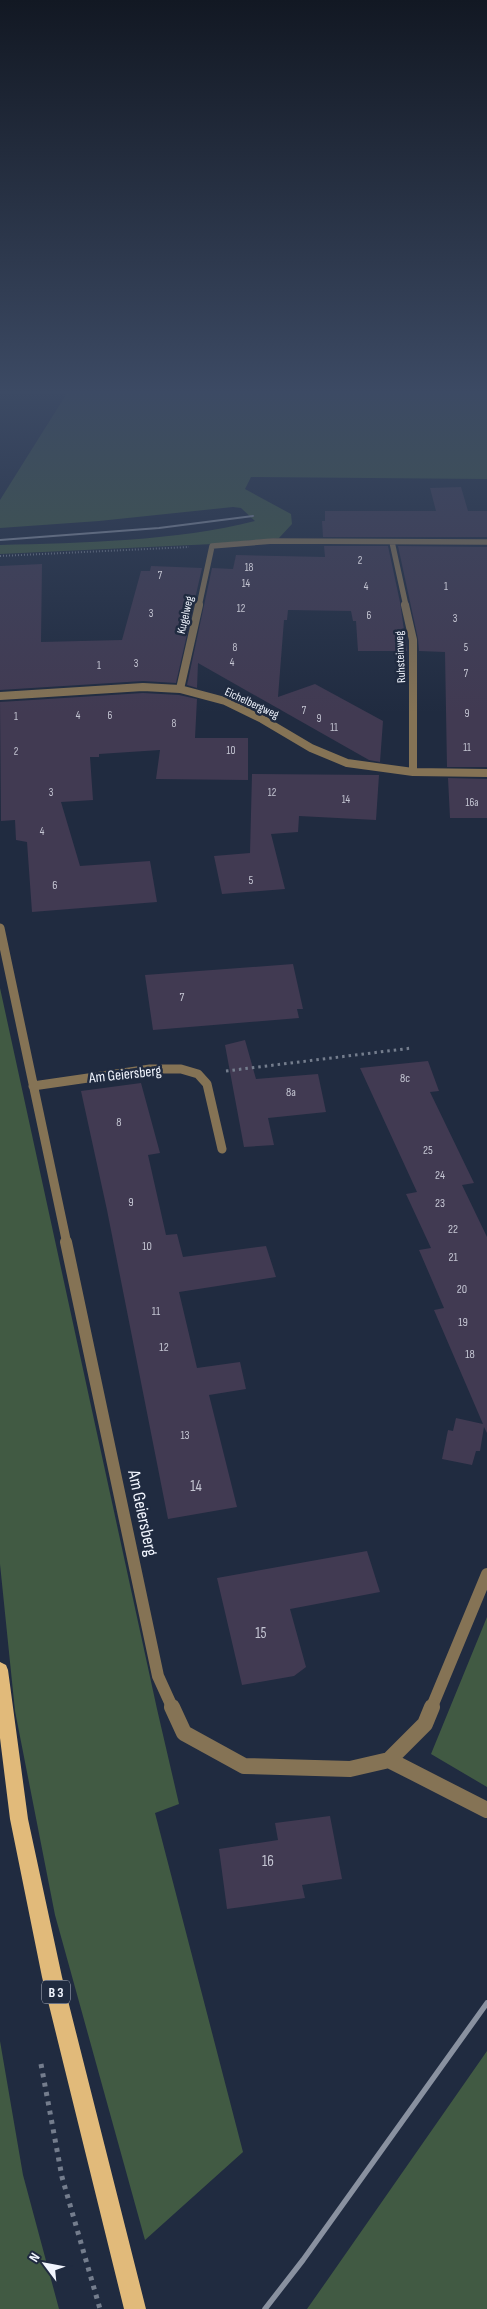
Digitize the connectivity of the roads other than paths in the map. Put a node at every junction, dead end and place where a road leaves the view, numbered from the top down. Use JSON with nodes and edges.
{"nodes":[{"id":1,"x":392,"y":542,"type":"junction"},
{"id":2,"x":487,"y":542,"type":"edge"},
{"id":3,"x":180,"y":689,"type":"junction"},
{"id":4,"x":0,"y":696,"type":"edge"},
{"id":5,"x":413,"y":772,"type":"junction"},
{"id":6,"x":487,"y":773,"type":"edge"},
{"id":7,"x":0,"y":928,"type":"edge"},
{"id":8,"x":33,"y":1086,"type":"junction"},
{"id":9,"x":222,"y":1148,"type":"dead end"},
{"id":10,"x":487,"y":1574,"type":"edge"},
{"id":11,"x":0,"y":1670,"type":"edge"},
{"id":12,"x":389,"y":1760,"type":"junction"},
{"id":13,"x":487,"y":1810,"type":"edge"},
{"id":14,"x":135,"y":2309,"type":"edge"}],
"edges":[{"from":1,"to":2,"type":"street"},
{"from":1,"to":3,"type":"street","name":"Kugelweg"},
{"from":1,"to":5,"type":"street","name":"Ruhsteinweg"},
{"from":3,"to":4,"type":"street","name":"Eichelbergweg"},
{"from":3,"to":5,"type":"street","name":"Eichelbergweg"},
{"from":5,"to":6,"type":"street","name":"Eichelbergweg"},
{"from":7,"to":8,"type":"street","name":"Am Geiersberg"},
{"from":8,"to":9,"type":"street","name":"Am Geiersberg"},
{"from":8,"to":12,"type":"street","name":"Am Geiersberg"},
{"from":10,"to":12,"type":"street"},
{"from":11,"to":14,"type":"main road","number":"B 3"},
{"from":12,"to":13,"type":"street"}]}
